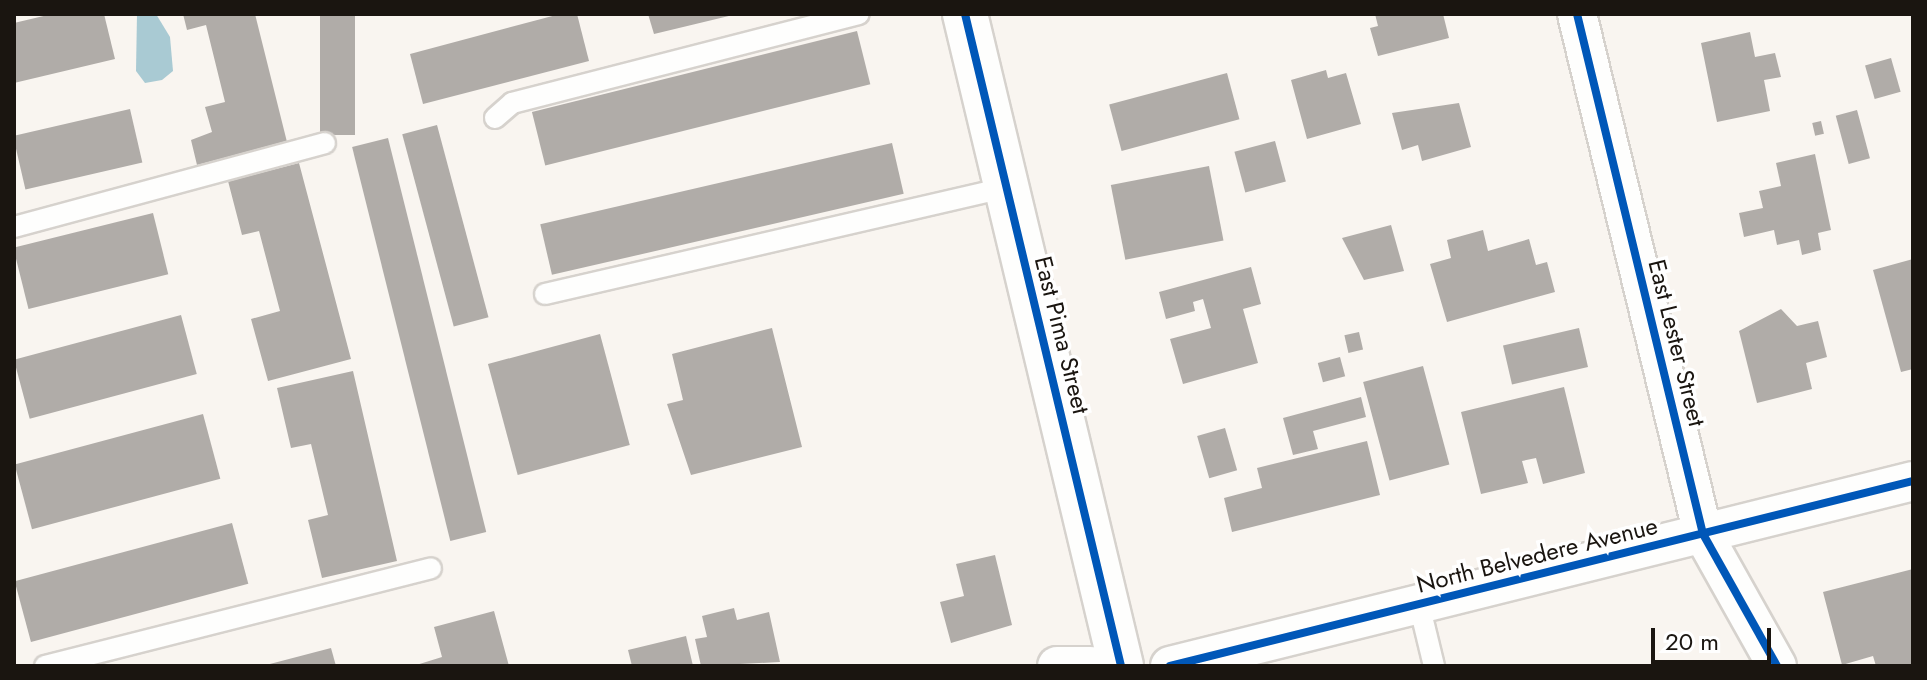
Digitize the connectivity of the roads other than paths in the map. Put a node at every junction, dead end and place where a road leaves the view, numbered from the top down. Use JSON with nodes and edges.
{"nodes":[{"id":1,"x":859,"y":14,"type":"edge"},
{"id":2,"x":965,"y":14,"type":"edge"},
{"id":3,"x":1577,"y":14,"type":"edge"},
{"id":4,"x":495,"y":118,"type":"dead end"},
{"id":5,"x":325,"y":143,"type":"dead end"},
{"id":6,"x":1007,"y":187,"type":"junction"},
{"id":7,"x":14,"y":227,"type":"edge"},
{"id":8,"x":545,"y":294,"type":"dead end"},
{"id":9,"x":1913,"y":481,"type":"edge"},
{"id":10,"x":1703,"y":534,"type":"junction"},
{"id":11,"x":431,"y":568,"type":"dead end"},
{"id":12,"x":1419,"y":604,"type":"junction"},
{"id":13,"x":45,"y":666,"type":"edge"},
{"id":14,"x":1057,"y":666,"type":"edge"},
{"id":15,"x":1090,"y":666,"type":"edge"},
{"id":16,"x":1121,"y":666,"type":"edge"},
{"id":17,"x":1170,"y":666,"type":"edge"},
{"id":18,"x":1434,"y":666,"type":"edge"},
{"id":19,"x":1777,"y":666,"type":"edge"}],
"edges":[{"from":1,"to":4,"type":"lane"},
{"from":2,"to":6,"type":"street","name":"East Pima Street"},
{"from":3,"to":10,"type":"street","name":"East Lester Street"},
{"from":5,"to":7,"type":"lane"},
{"from":6,"to":8,"type":"lane"},
{"from":6,"to":16,"type":"street","name":"East Pima Street"},
{"from":9,"to":10,"type":"street","name":"North Belvedere Avenue"},
{"from":10,"to":12,"type":"street","name":"North Belvedere Avenue"},
{"from":10,"to":19,"type":"street","name":"East Lester Street"},
{"from":11,"to":13,"type":"lane"},
{"from":12,"to":17,"type":"street","name":"North Belvedere Avenue"},
{"from":12,"to":18,"type":"lane"},
{"from":14,"to":15,"type":"street"}]}
